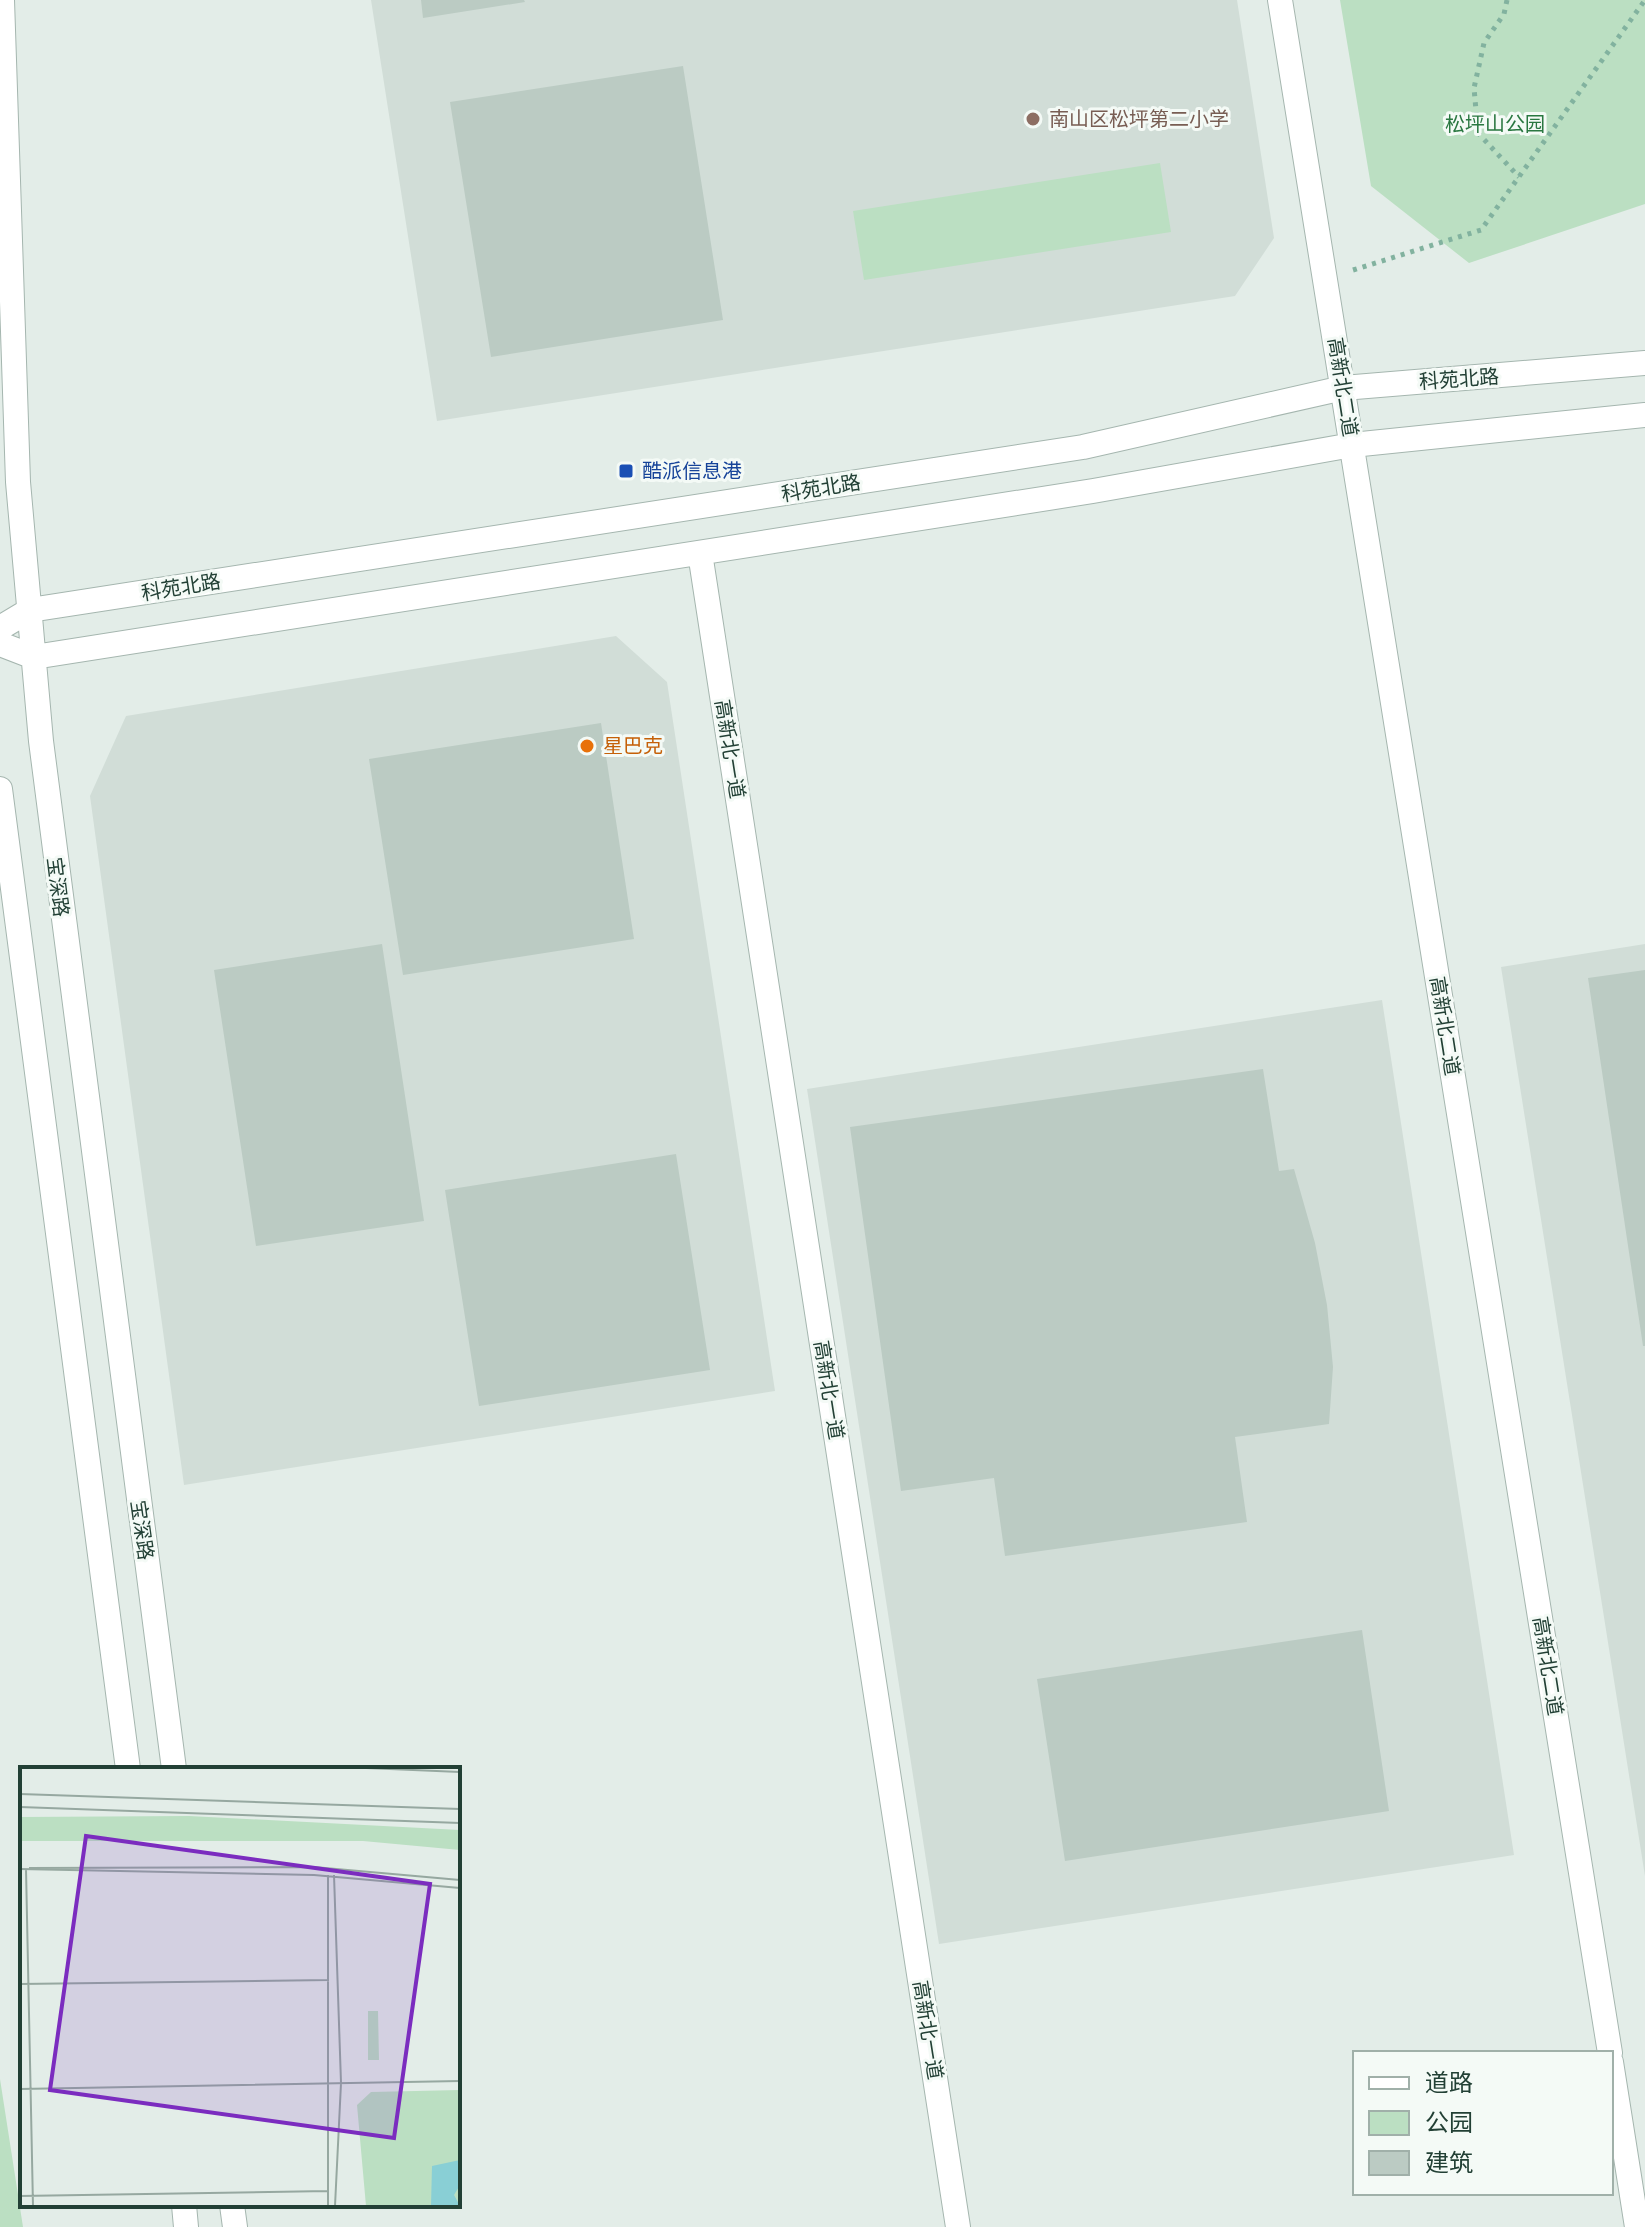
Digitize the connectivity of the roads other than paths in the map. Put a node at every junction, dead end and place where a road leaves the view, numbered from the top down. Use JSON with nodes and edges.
{"nodes":[{"id":1,"x":2,"y":0,"type":"edge"},
{"id":2,"x":1280,"y":0,"type":"edge"},
{"id":3,"x":1645,"y":363,"type":"edge"},
{"id":4,"x":1343,"y":388,"type":"junction"},
{"id":5,"x":1645,"y":415,"type":"edge"},
{"id":6,"x":1352,"y":445,"type":"junction"},
{"id":7,"x":700,"y":553,"type":"junction"},
{"id":8,"x":30,"y":610,"type":"junction"},
{"id":9,"x":0,"y":628,"type":"edge"},
{"id":10,"x":0,"y":644,"type":"edge"},
{"id":11,"x":34,"y":657,"type":"junction"},
{"id":12,"x":0,"y":789,"type":"edge"},
{"id":13,"x":128,"y":1767,"type":"edge"},
{"id":14,"x":174,"y":1767,"type":"edge"},
{"id":15,"x":1610,"y":2051,"type":"edge"},
{"id":16,"x":1613,"y":2075,"type":"edge"},
{"id":17,"x":184,"y":2207,"type":"edge"},
{"id":18,"x":232,"y":2207,"type":"edge"},
{"id":19,"x":186,"y":2227,"type":"edge"},
{"id":20,"x":235,"y":2227,"type":"edge"},
{"id":21,"x":958,"y":2227,"type":"edge"},
{"id":22,"x":1637,"y":2227,"type":"edge"}],
"edges":[{"from":1,"to":8,"type":"street","name":"宝深路"},
{"from":2,"to":4,"type":"street","name":"高新北二道"},
{"from":3,"to":4,"type":"street","name":"科苑北路"},
{"from":4,"to":6,"type":"street","name":"高新北二道"},
{"from":4,"to":8,"type":"street","name":"科苑北路"},
{"from":5,"to":6,"type":"street"},
{"from":6,"to":7,"type":"street"},
{"from":6,"to":15,"type":"street","name":"高新北二道"},
{"from":7,"to":11,"type":"street"},
{"from":7,"to":21,"type":"street","name":"高新北一道"},
{"from":8,"to":9,"type":"street","name":"科苑北路"},
{"from":8,"to":11,"type":"street","name":"宝深路"},
{"from":10,"to":11,"type":"street"},
{"from":11,"to":14,"type":"street","name":"宝深路"},
{"from":12,"to":13,"type":"street"},
{"from":16,"to":22,"type":"street"},
{"from":17,"to":19,"type":"street"},
{"from":18,"to":20,"type":"street"}]}
